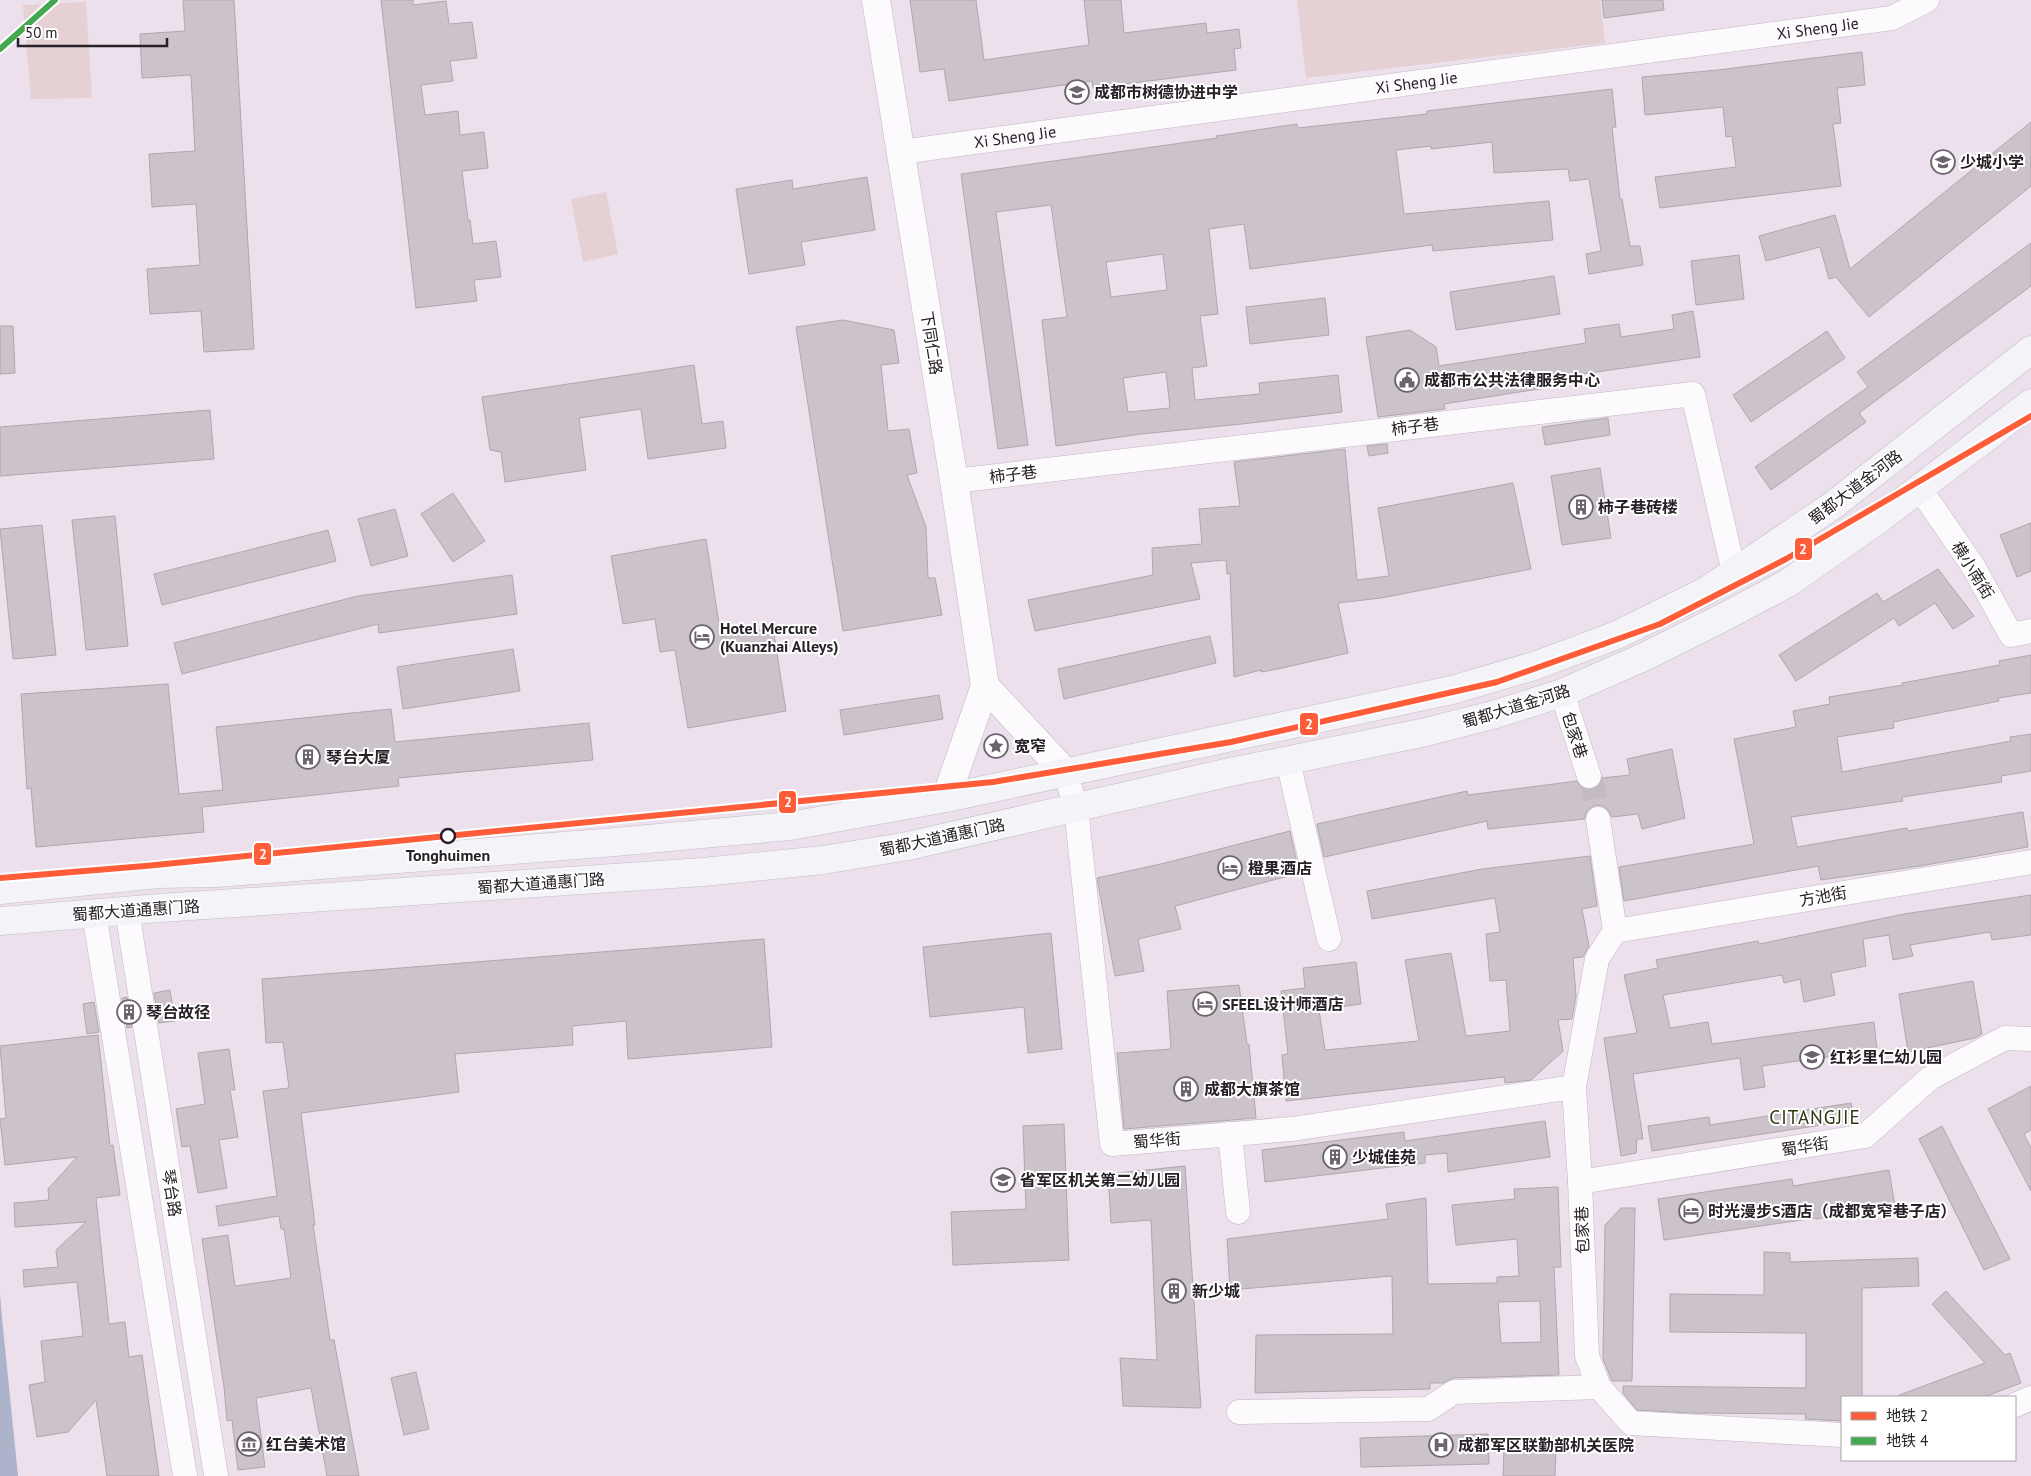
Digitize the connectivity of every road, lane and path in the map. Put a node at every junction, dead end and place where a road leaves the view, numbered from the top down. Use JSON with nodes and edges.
{"nodes":[{"id":1,"x":876,"y":0,"type":"edge"},
{"id":2,"x":1926,"y":0,"type":"edge"},
{"id":3,"x":1891,"y":9,"type":"edge"},
{"id":4,"x":901,"y":152,"type":"junction"},
{"id":5,"x":2031,"y":350,"type":"edge"},
{"id":6,"x":2031,"y":403,"type":"edge"},
{"id":7,"x":954,"y":481,"type":"junction"},
{"id":8,"x":1920,"y":489,"type":"junction"},
{"id":9,"x":1734,"y":573,"type":"junction"},
{"id":10,"x":2031,"y":631,"type":"edge"},
{"id":11,"x":985,"y":686,"type":"junction"},
{"id":12,"x":1562,"y":693,"type":"junction"},
{"id":13,"x":1288,"y":761,"type":"junction"},
{"id":14,"x":1065,"y":772,"type":"junction"},
{"id":15,"x":1589,"y":776,"type":"tunnel mouth"},
{"id":16,"x":946,"y":798,"type":"junction"},
{"id":17,"x":1076,"y":808,"type":"junction"},
{"id":18,"x":1598,"y":819,"type":"tunnel mouth"},
{"id":19,"x":952,"y":837,"type":"junction"},
{"id":20,"x":2031,"y":862,"type":"edge"},
{"id":21,"x":0,"y":890,"type":"edge"},
{"id":22,"x":127,"y":910,"type":"junction"},
{"id":23,"x":94,"y":913,"type":"junction"},
{"id":24,"x":0,"y":921,"type":"edge"},
{"id":25,"x":1615,"y":932,"type":"junction"},
{"id":26,"x":1329,"y":940,"type":"dead end"},
{"id":27,"x":2031,"y":1039,"type":"edge"},
{"id":28,"x":1574,"y":1087,"type":"junction"},
{"id":29,"x":1230,"y":1134,"type":"junction"},
{"id":30,"x":1580,"y":1182,"type":"junction"},
{"id":31,"x":1238,"y":1212,"type":"dead end"},
{"id":32,"x":1599,"y":1387,"type":"junction"},
{"id":33,"x":2031,"y":1398,"type":"edge"},
{"id":34,"x":2016,"y":1405,"type":"edge"},
{"id":35,"x":1239,"y":1412,"type":"dead end"},
{"id":36,"x":1841,"y":1435,"type":"edge"},
{"id":37,"x":185,"y":1476,"type":"edge"},
{"id":38,"x":216,"y":1476,"type":"edge"}],
"edges":[{"from":1,"to":4,"type":"street","name":"下同仁路"},
{"from":2,"to":3,"type":"street","name":"Xi Sheng Jie"},
{"from":3,"to":4,"type":"street","name":"Xi Sheng Jie"},
{"from":4,"to":7,"type":"street","name":"下同仁路"},
{"from":5,"to":9,"type":"main road","name":"蜀都大道金河路"},
{"from":6,"to":8,"type":"main road","name":"蜀都大道金河路"},
{"from":7,"to":9,"type":"street","name":"柿子巷"},
{"from":7,"to":11,"type":"street","name":"下同仁路"},
{"from":8,"to":10,"type":"street","name":"横小南街"},
{"from":8,"to":12,"type":"main road","name":"蜀都大道金河路"},
{"from":9,"to":14,"type":"main road","name":"蜀都大道金河路"},
{"from":11,"to":14,"type":"street"},
{"from":11,"to":16,"type":"street","name":"下同仁路"},
{"from":12,"to":13,"type":"main road","name":"蜀都大道金河路"},
{"from":12,"to":15,"type":"street","name":"包家巷"},
{"from":13,"to":17,"type":"main road","name":"蜀都大道金河路"},
{"from":13,"to":26,"type":"street"},
{"from":14,"to":16,"type":"main road","name":"蜀都大道金河路"},
{"from":14,"to":17,"type":"street","name":"蜀华街"},
{"from":14,"to":19,"type":"main road"},
{"from":16,"to":21,"type":"main road","name":"蜀都大道通惠门路"},
{"from":17,"to":19,"type":"main road","name":"蜀都大道通惠门路"},
{"from":17,"to":29,"type":"street","name":"蜀华街"},
{"from":18,"to":25,"type":"street"},
{"from":19,"to":22,"type":"main road","name":"蜀都大道通惠门路"},
{"from":20,"to":25,"type":"street","name":"方池街"},
{"from":22,"to":23,"type":"main road","name":"蜀都大道通惠门路"},
{"from":22,"to":38,"type":"street","name":"琴台路"},
{"from":23,"to":24,"type":"main road","name":"蜀都大道通惠门路"},
{"from":23,"to":37,"type":"street","name":"琴台路"},
{"from":25,"to":28,"type":"street","name":"包家巷"},
{"from":27,"to":30,"type":"street","name":"蜀华街"},
{"from":28,"to":29,"type":"street","name":"蜀华街"},
{"from":28,"to":30,"type":"street","name":"包家巷"},
{"from":29,"to":31,"type":"street"},
{"from":30,"to":32,"type":"street","name":"包家巷"},
{"from":32,"to":35,"type":"street"},
{"from":32,"to":36,"type":"street","name":"包家巷"},
{"from":33,"to":34,"type":"street"}]}
